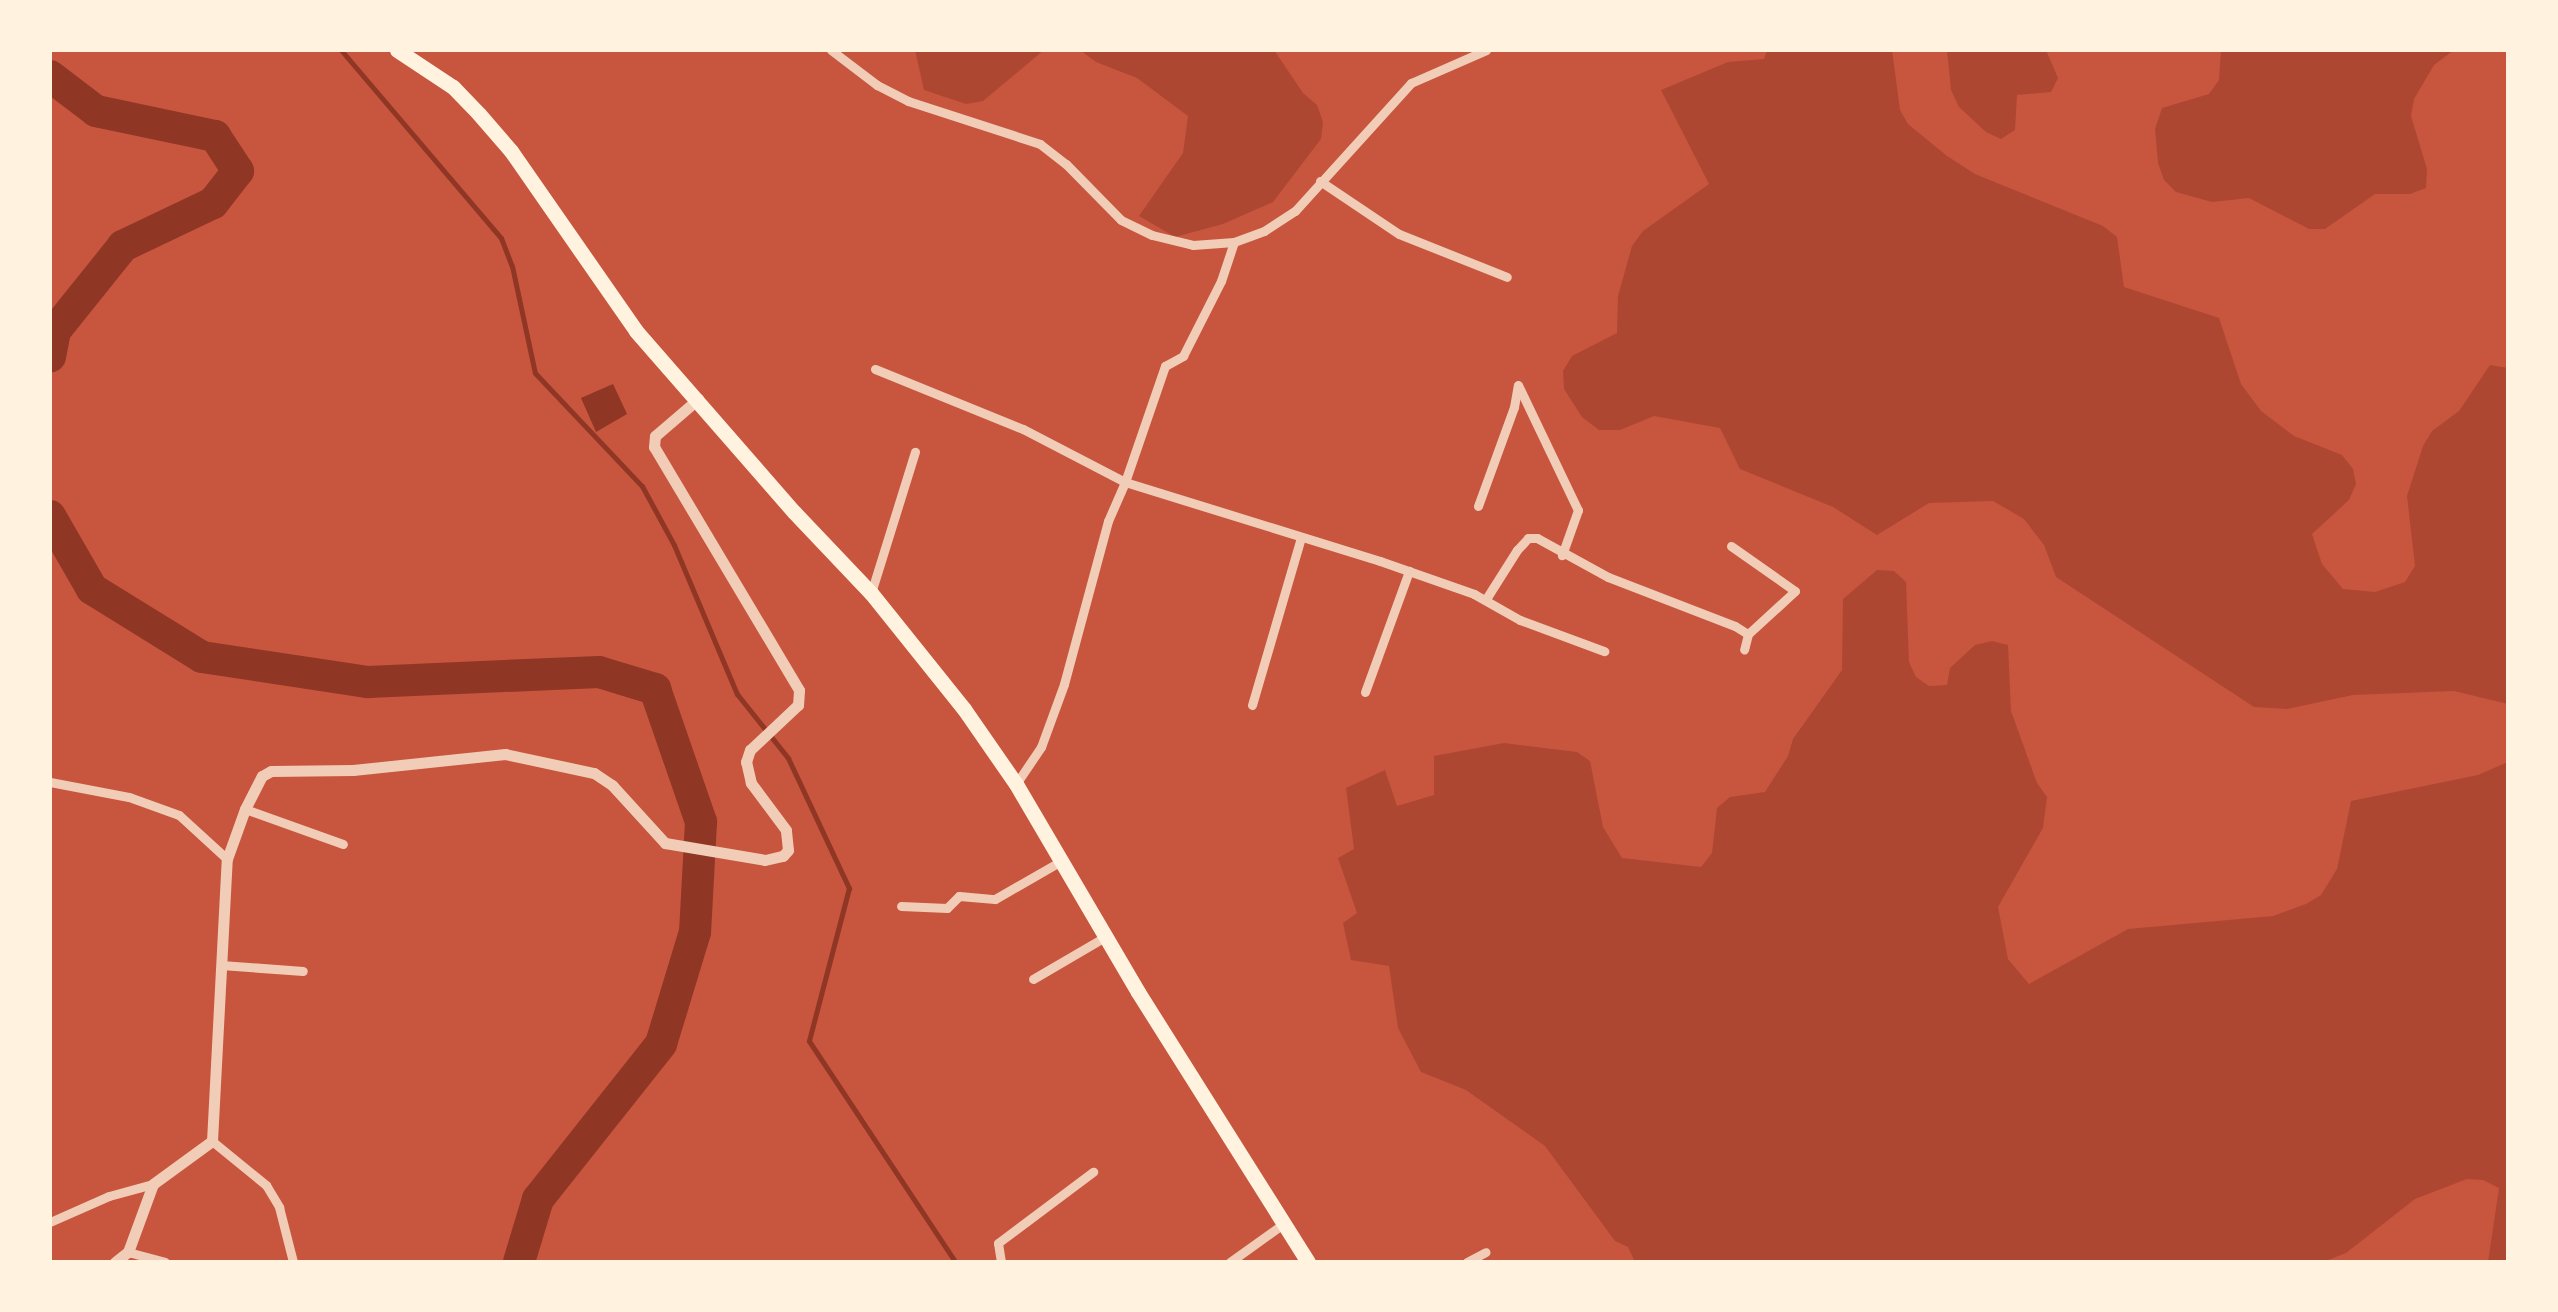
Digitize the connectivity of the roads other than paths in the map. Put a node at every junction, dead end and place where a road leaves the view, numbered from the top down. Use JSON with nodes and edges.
{"nodes":[{"id":1,"x":397,"y":50,"type":"edge"},
{"id":2,"x":831,"y":50,"type":"edge"},
{"id":3,"x":1486,"y":50,"type":"edge"},
{"id":4,"x":1320,"y":182,"type":"junction"},
{"id":5,"x":1234,"y":242,"type":"junction"},
{"id":6,"x":1507,"y":277,"type":"dead end"},
{"id":7,"x":875,"y":369,"type":"dead end"},
{"id":8,"x":698,"y":399,"type":"junction"},
{"id":9,"x":915,"y":452,"type":"dead end"},
{"id":10,"x":1124,"y":482,"type":"junction"},
{"id":11,"x":1478,"y":506,"type":"dead end"},
{"id":12,"x":1301,"y":538,"type":"junction"},
{"id":13,"x":1731,"y":546,"type":"dead end"},
{"id":14,"x":1562,"y":555,"type":"junction"},
{"id":15,"x":1408,"y":571,"type":"junction"},
{"id":16,"x":871,"y":593,"type":"junction"},
{"id":17,"x":1486,"y":599,"type":"junction"},
{"id":18,"x":1748,"y":634,"type":"junction"},
{"id":19,"x":1744,"y":650,"type":"dead end"},
{"id":20,"x":1604,"y":651,"type":"dead end"},
{"id":21,"x":1365,"y":692,"type":"dead end"},
{"id":22,"x":1252,"y":705,"type":"dead end"},
{"id":23,"x":50,"y":782,"type":"edge"},
{"id":24,"x":1016,"y":784,"type":"junction"},
{"id":25,"x":245,"y":809,"type":"junction"},
{"id":26,"x":342,"y":844,"type":"dead end"},
{"id":27,"x":227,"y":859,"type":"junction"},
{"id":28,"x":1061,"y":861,"type":"junction"},
{"id":29,"x":902,"y":906,"type":"dead end"},
{"id":30,"x":1105,"y":937,"type":"junction"},
{"id":31,"x":222,"y":965,"type":"junction"},
{"id":32,"x":303,"y":971,"type":"dead end"},
{"id":33,"x":1033,"y":979,"type":"dead end"},
{"id":34,"x":212,"y":1141,"type":"junction"},
{"id":35,"x":1093,"y":1172,"type":"dead end"},
{"id":36,"x":154,"y":1184,"type":"junction"},
{"id":37,"x":50,"y":1222,"type":"edge"},
{"id":38,"x":1283,"y":1224,"type":"junction"},
{"id":39,"x":128,"y":1252,"type":"junction"},
{"id":40,"x":1486,"y":1252,"type":"dead end"},
{"id":41,"x":114,"y":1262,"type":"edge"},
{"id":42,"x":165,"y":1262,"type":"edge"},
{"id":43,"x":294,"y":1262,"type":"edge"},
{"id":44,"x":1001,"y":1262,"type":"edge"},
{"id":45,"x":1230,"y":1262,"type":"edge"},
{"id":46,"x":1308,"y":1262,"type":"edge"},
{"id":47,"x":1468,"y":1262,"type":"edge"}],
"edges":[{"from":1,"to":8,"type":"highway"},
{"from":2,"to":5,"type":"street"},
{"from":3,"to":4,"type":"street"},
{"from":4,"to":5,"type":"street"},
{"from":4,"to":6,"type":"street"},
{"from":5,"to":10,"type":"street"},
{"from":7,"to":10,"type":"street"},
{"from":8,"to":16,"type":"highway"},
{"from":8,"to":25,"type":"street"},
{"from":9,"to":16,"type":"street"},
{"from":10,"to":12,"type":"street"},
{"from":10,"to":24,"type":"street"},
{"from":11,"to":14,"type":"street"},
{"from":12,"to":15,"type":"street"},
{"from":12,"to":22,"type":"street"},
{"from":13,"to":18,"type":"street"},
{"from":14,"to":17,"type":"street"},
{"from":14,"to":18,"type":"street"},
{"from":15,"to":17,"type":"street"},
{"from":15,"to":21,"type":"street"},
{"from":16,"to":24,"type":"highway"},
{"from":17,"to":20,"type":"street"},
{"from":18,"to":19,"type":"street"},
{"from":23,"to":27,"type":"street"},
{"from":24,"to":28,"type":"highway"},
{"from":25,"to":26,"type":"street"},
{"from":25,"to":27,"type":"street"},
{"from":27,"to":31,"type":"street"},
{"from":28,"to":29,"type":"street"},
{"from":28,"to":30,"type":"highway"},
{"from":30,"to":33,"type":"street"},
{"from":30,"to":38,"type":"highway"},
{"from":31,"to":32,"type":"street"},
{"from":31,"to":34,"type":"street"},
{"from":34,"to":36,"type":"street"},
{"from":34,"to":43,"type":"street"},
{"from":35,"to":44,"type":"street"},
{"from":36,"to":37,"type":"street"},
{"from":36,"to":39,"type":"street"},
{"from":38,"to":45,"type":"street"},
{"from":38,"to":46,"type":"highway"},
{"from":39,"to":41,"type":"street"},
{"from":39,"to":42,"type":"street"},
{"from":40,"to":47,"type":"street"}]}
